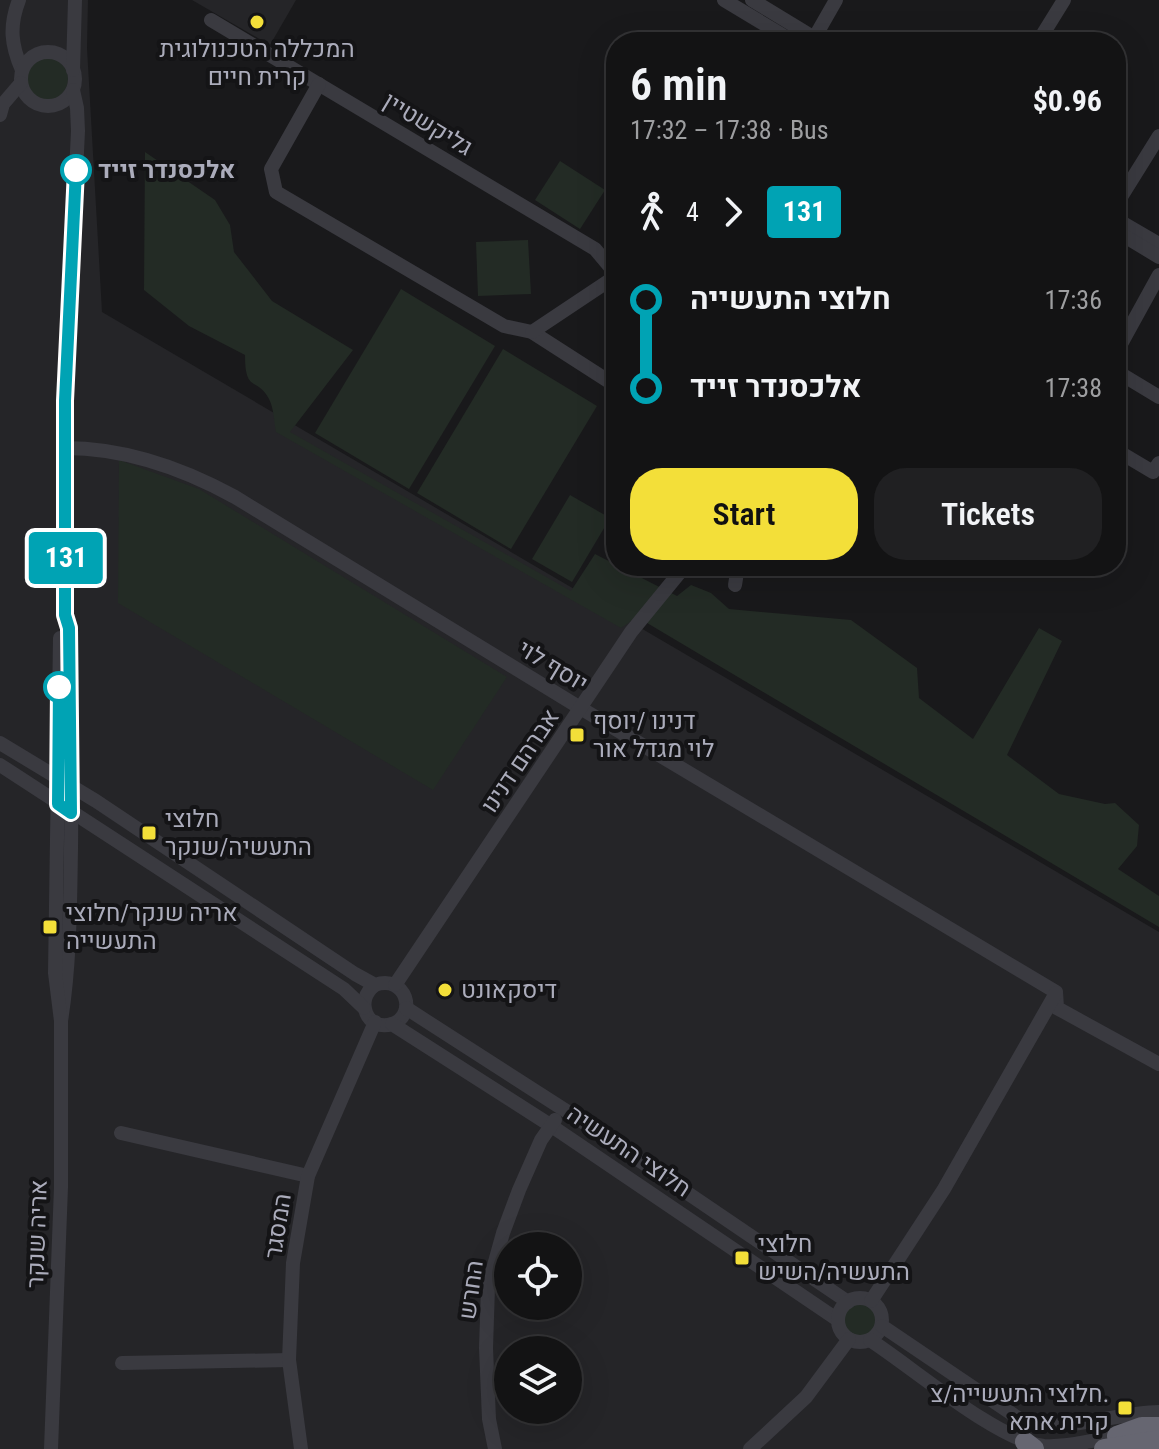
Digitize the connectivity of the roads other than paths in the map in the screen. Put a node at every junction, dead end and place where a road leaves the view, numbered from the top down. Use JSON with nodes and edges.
{"nodes":[{"id":1,"x":19,"y":0,"type":"edge"},
{"id":2,"x":75,"y":0,"type":"edge"},
{"id":3,"x":724,"y":0,"type":"edge"},
{"id":4,"x":752,"y":0,"type":"edge"},
{"id":5,"x":836,"y":0,"type":"edge"},
{"id":6,"x":1064,"y":0,"type":"edge"},
{"id":7,"x":211,"y":20,"type":"dead end"},
{"id":8,"x":74,"y":28,"type":"junction"},
{"id":9,"x":777,"y":32,"type":"edge"},
{"id":10,"x":802,"y":32,"type":"edge"},
{"id":11,"x":820,"y":32,"type":"edge"},
{"id":12,"x":1044,"y":32,"type":"edge"},
{"id":13,"x":12,"y":39,"type":"junction"},
{"id":14,"x":43,"y":53,"type":"junction"},
{"id":15,"x":73,"y":70,"type":"junction"},
{"id":16,"x":22,"y":76,"type":"junction"},
{"id":17,"x":319,"y":84,"type":"junction"},
{"id":18,"x":73,"y":90,"type":"junction"},
{"id":19,"x":6,"y":101,"type":"junction"},
{"id":20,"x":31,"y":101,"type":"junction"},
{"id":21,"x":59,"y":104,"type":"junction"},
{"id":22,"x":0,"y":115,"type":"edge"},
{"id":23,"x":78,"y":121,"type":"junction"},
{"id":24,"x":1159,"y":136,"type":"edge"},
{"id":25,"x":1126,"y":189,"type":"edge"},
{"id":26,"x":1126,"y":225,"type":"edge"},
{"id":27,"x":1126,"y":237,"type":"edge"},
{"id":28,"x":1159,"y":244,"type":"edge"},
{"id":29,"x":1159,"y":257,"type":"edge"},
{"id":30,"x":606,"y":263,"type":"edge"},
{"id":31,"x":606,"y":282,"type":"edge"},
{"id":32,"x":1157,"y":283,"type":"edge"},
{"id":33,"x":532,"y":332,"type":"junction"},
{"id":34,"x":1126,"y":336,"type":"edge"},
{"id":35,"x":1126,"y":377,"type":"edge"},
{"id":36,"x":606,"y":380,"type":"edge"},
{"id":37,"x":1159,"y":397,"type":"edge"},
{"id":38,"x":65,"y":448,"type":"junction"},
{"id":39,"x":1126,"y":456,"type":"edge"},
{"id":40,"x":1159,"y":463,"type":"edge"},
{"id":41,"x":677,"y":576,"type":"edge"},
{"id":42,"x":736,"y":576,"type":"edge"},
{"id":43,"x":735,"y":585,"type":"dead end"},
{"id":44,"x":582,"y":709,"type":"junction"},
{"id":45,"x":65,"y":740,"type":"junction"},
{"id":46,"x":0,"y":743,"type":"edge"},
{"id":47,"x":26,"y":759,"type":"junction"},
{"id":48,"x":6,"y":769,"type":"edge"},
{"id":49,"x":58,"y":778,"type":"junction"},
{"id":50,"x":72,"y":786,"type":"junction"},
{"id":51,"x":96,"y":801,"type":"junction"},
{"id":52,"x":58,"y":804,"type":"junction"},
{"id":53,"x":71,"y":813,"type":"junction"},
{"id":54,"x":57,"y":835,"type":"junction"},
{"id":55,"x":375,"y":985,"type":"junction"},
{"id":56,"x":395,"y":985,"type":"junction"},
{"id":57,"x":1056,"y":992,"type":"junction"},
{"id":58,"x":364,"y":1008,"type":"junction"},
{"id":59,"x":406,"y":1008,"type":"junction"},
{"id":60,"x":61,"y":1021,"type":"junction"},
{"id":61,"x":375,"y":1022,"type":"junction"},
{"id":62,"x":392,"y":1024,"type":"junction"},
{"id":63,"x":1159,"y":1064,"type":"edge"},
{"id":64,"x":574,"y":1116,"type":"junction"},
{"id":65,"x":550,"y":1125,"type":"junction"},
{"id":66,"x":121,"y":1133,"type":"dead end"},
{"id":67,"x":308,"y":1176,"type":"junction"},
{"id":68,"x":871,"y":1301,"type":"junction"},
{"id":69,"x":848,"y":1302,"type":"junction"},
{"id":70,"x":838,"y":1320,"type":"junction"},
{"id":71,"x":882,"y":1326,"type":"junction"},
{"id":72,"x":849,"y":1339,"type":"junction"},
{"id":73,"x":870,"y":1340,"type":"junction"},
{"id":74,"x":289,"y":1360,"type":"junction"},
{"id":75,"x":122,"y":1363,"type":"dead end"},
{"id":76,"x":1159,"y":1412,"type":"edge"},
{"id":77,"x":1159,"y":1427,"type":"edge"},
{"id":78,"x":1159,"y":1439,"type":"edge"},
{"id":79,"x":1109,"y":1443,"type":"edge"},
{"id":80,"x":1030,"y":1446,"type":"edge"},
{"id":81,"x":51,"y":1449,"type":"edge"},
{"id":82,"x":301,"y":1449,"type":"edge"},
{"id":83,"x":495,"y":1449,"type":"edge"},
{"id":84,"x":750,"y":1449,"type":"edge"}],
"edges":[{"from":1,"to":13,"type":"street"},
{"from":2,"to":8,"type":"street"},
{"from":3,"to":9,"type":"street"},
{"from":4,"to":10,"type":"street"},
{"from":5,"to":11,"type":"street"},
{"from":6,"to":12,"type":"street"},
{"from":7,"to":17,"type":"street","name":"גליקשטיין"},
{"from":8,"to":14,"type":"street"},
{"from":8,"to":15,"type":"street"},
{"from":13,"to":14,"type":"street"},
{"from":13,"to":16,"type":"street"},
{"from":14,"to":15,"type":"street"},
{"from":14,"to":16,"type":"street"},
{"from":15,"to":18,"type":"street"},
{"from":16,"to":19,"type":"street"},
{"from":16,"to":20,"type":"street"},
{"from":17,"to":30,"type":"street","name":"גליקשטיין"},
{"from":17,"to":33,"type":"street"},
{"from":18,"to":21,"type":"street"},
{"from":18,"to":23,"type":"street","name":"אריה שנקר"},
{"from":19,"to":20,"type":"street"},
{"from":19,"to":22,"type":"street"},
{"from":20,"to":21,"type":"street"},
{"from":21,"to":23,"type":"street"},
{"from":23,"to":38,"type":"street","name":"אריה שנקר"},
{"from":24,"to":25,"type":"street"},
{"from":26,"to":28,"type":"street"},
{"from":27,"to":29,"type":"street"},
{"from":31,"to":33,"type":"street"},
{"from":32,"to":34,"type":"street"},
{"from":33,"to":36,"type":"street"},
{"from":35,"to":37,"type":"street"},
{"from":38,"to":44,"type":"street","name":"יוסף לוי"},
{"from":38,"to":45,"type":"street","name":"אריה שנקר"},
{"from":39,"to":40,"type":"street"},
{"from":41,"to":44,"type":"street","name":"אברהם דנינו"},
{"from":42,"to":43,"type":"street"},
{"from":44,"to":56,"type":"street","name":"אברהם דנינו"},
{"from":44,"to":57,"type":"street","name":"יוסף לוי"},
{"from":45,"to":47,"type":"street"},
{"from":45,"to":49,"type":"street","name":"אריה שנקר"},
{"from":45,"to":50,"type":"street","name":"אריה שנקר"},
{"from":45,"to":51,"type":"street"},
{"from":46,"to":47,"type":"street"},
{"from":47,"to":49,"type":"street"},
{"from":48,"to":52,"type":"street"},
{"from":48,"to":54,"type":"street"},
{"from":49,"to":50,"type":"street"},
{"from":49,"to":52,"type":"street","name":"אריה שנקר"},
{"from":50,"to":51,"type":"street"},
{"from":50,"to":53,"type":"street","name":"אריה שנקר"},
{"from":51,"to":55,"type":"street"},
{"from":52,"to":53,"type":"street"},
{"from":52,"to":54,"type":"street","name":"אריה שנקר"},
{"from":53,"to":58,"type":"street"},
{"from":53,"to":60,"type":"street","name":"אריה שנקר"},
{"from":54,"to":60,"type":"street","name":"אריה שנקר"},
{"from":55,"to":56,"type":"street"},
{"from":55,"to":58,"type":"street"},
{"from":56,"to":59,"type":"street"},
{"from":57,"to":63,"type":"street","name":"יוסף לוי"},
{"from":57,"to":68,"type":"street"},
{"from":58,"to":61,"type":"street"},
{"from":59,"to":62,"type":"street"},
{"from":59,"to":64,"type":"street","name":"חלוצי התעשיה"},
{"from":60,"to":81,"type":"street","name":"אריה שנקר"},
{"from":61,"to":62,"type":"street","name":"חלוצי התעשיה"},
{"from":61,"to":67,"type":"street","name":"המסגר"},
{"from":62,"to":65,"type":"street","name":"חלוצי התעשיה"},
{"from":64,"to":65,"type":"street"},
{"from":64,"to":69,"type":"street","name":"חלוצי התעשיה"},
{"from":65,"to":70,"type":"street","name":"חלוצי התעשיה"},
{"from":65,"to":83,"type":"street","name":"החרש"},
{"from":66,"to":67,"type":"street"},
{"from":67,"to":74,"type":"street","name":"המסגר"},
{"from":68,"to":69,"type":"street"},
{"from":68,"to":71,"type":"street"},
{"from":69,"to":70,"type":"street"},
{"from":70,"to":72,"type":"street","name":"חלוצי התעשיה"},
{"from":71,"to":73,"type":"street"},
{"from":71,"to":76,"type":"street"},
{"from":72,"to":73,"type":"street"},
{"from":72,"to":84,"type":"street"},
{"from":73,"to":80,"type":"street"},
{"from":74,"to":75,"type":"street"},
{"from":74,"to":82,"type":"street","name":"המסגר"},
{"from":77,"to":79,"type":"highway"},
{"from":78,"to":79,"type":"highway"},
{"from":79,"to":80,"type":"street"}]}
